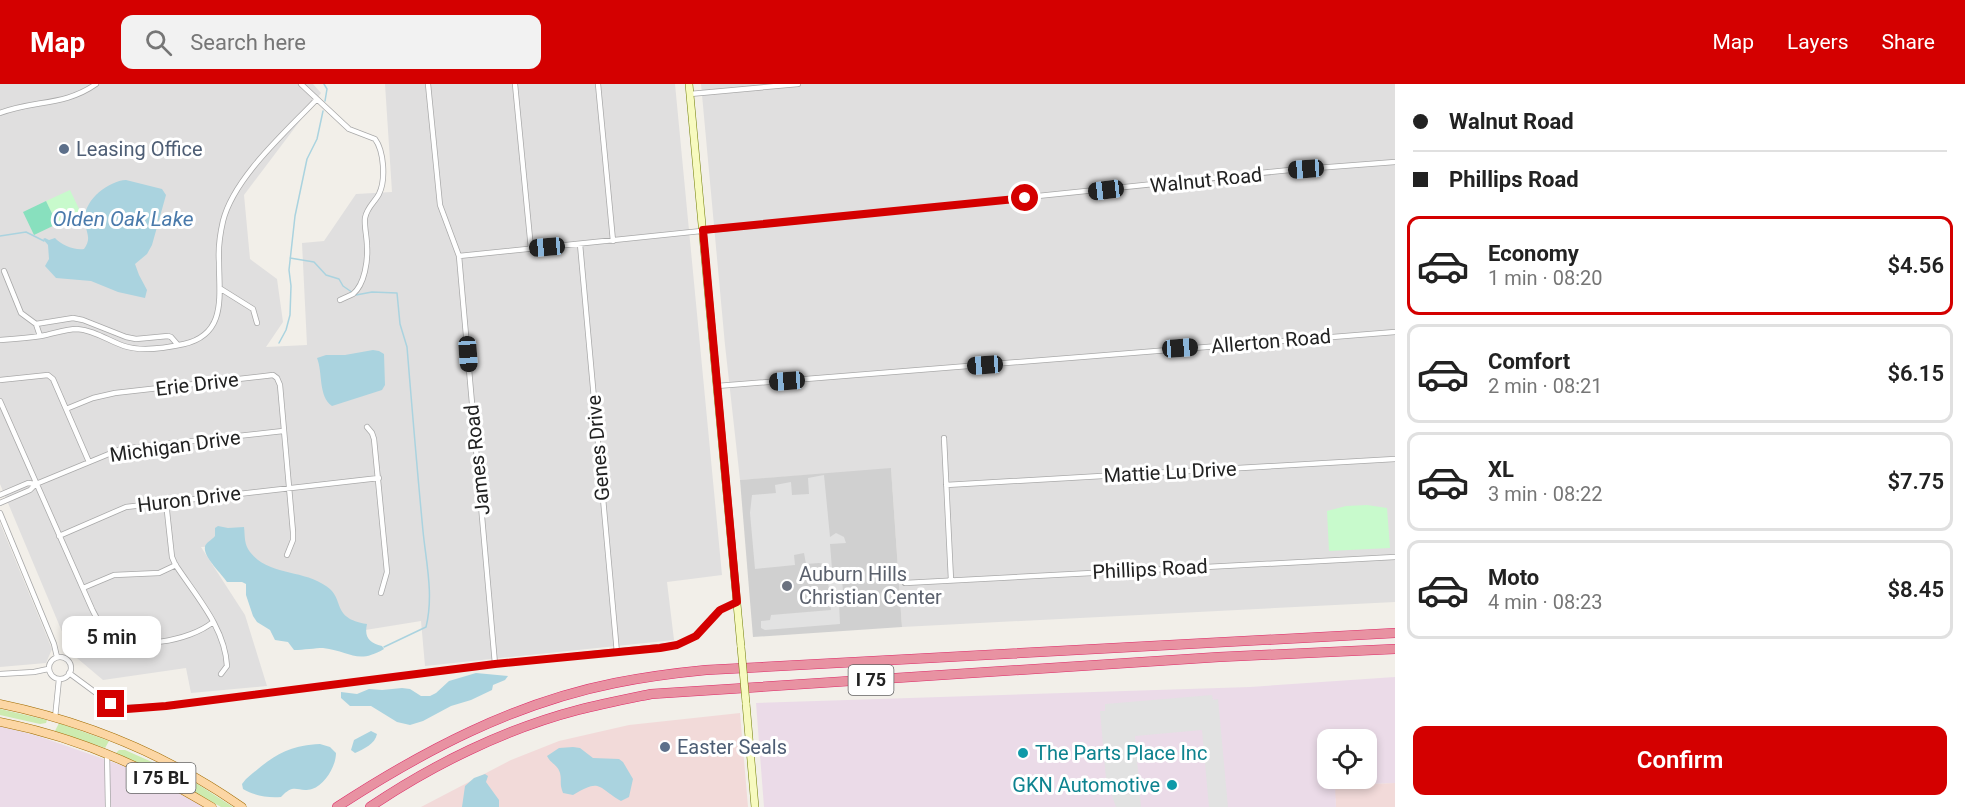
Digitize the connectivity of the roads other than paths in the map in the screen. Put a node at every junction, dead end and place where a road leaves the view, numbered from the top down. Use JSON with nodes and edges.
{"nodes":[{"id":1,"x":96,"y":84,"type":"edge"},
{"id":2,"x":301,"y":84,"type":"edge"},
{"id":3,"x":428,"y":84,"type":"edge"},
{"id":4,"x":515,"y":84,"type":"edge"},
{"id":5,"x":598,"y":84,"type":"edge"},
{"id":6,"x":689,"y":84,"type":"edge"},
{"id":7,"x":798,"y":84,"type":"edge"},
{"id":8,"x":690,"y":94,"type":"junction"},
{"id":9,"x":317,"y":99,"type":"junction"},
{"id":10,"x":0,"y":113,"type":"edge"},
{"id":11,"x":1395,"y":162,"type":"edge"},
{"id":12,"x":703,"y":230,"type":"junction"},
{"id":13,"x":613,"y":242,"type":"junction"},
{"id":14,"x":580,"y":244,"type":"junction"},
{"id":15,"x":531,"y":249,"type":"junction"},
{"id":16,"x":459,"y":256,"type":"junction"},
{"id":17,"x":4,"y":271,"type":"dead end"},
{"id":18,"x":221,"y":289,"type":"junction"},
{"id":19,"x":340,"y":300,"type":"dead end"},
{"id":20,"x":257,"y":323,"type":"dead end"},
{"id":21,"x":36,"y":324,"type":"junction"},
{"id":22,"x":1395,"y":332,"type":"edge"},
{"id":23,"x":40,"y":336,"type":"junction"},
{"id":24,"x":0,"y":340,"type":"edge"},
{"id":25,"x":178,"y":345,"type":"junction"},
{"id":26,"x":0,"y":380,"type":"edge"},
{"id":27,"x":717,"y":386,"type":"junction"},
{"id":28,"x":0,"y":401,"type":"edge"},
{"id":29,"x":66,"y":409,"type":"junction"},
{"id":30,"x":367,"y":427,"type":"dead end"},
{"id":31,"x":284,"y":431,"type":"junction"},
{"id":32,"x":944,"y":438,"type":"dead end"},
{"id":33,"x":1395,"y":459,"type":"edge"},
{"id":34,"x":89,"y":462,"type":"junction"},
{"id":35,"x":379,"y":478,"type":"junction"},
{"id":36,"x":36,"y":484,"type":"junction"},
{"id":37,"x":946,"y":485,"type":"junction"},
{"id":38,"x":289,"y":488,"type":"junction"},
{"id":39,"x":0,"y":495,"type":"edge"},
{"id":40,"x":166,"y":502,"type":"junction"},
{"id":41,"x":0,"y":503,"type":"edge"},
{"id":42,"x":0,"y":513,"type":"edge"},
{"id":43,"x":60,"y":536,"type":"junction"},
{"id":44,"x":286,"y":555,"type":"dead end"},
{"id":45,"x":1395,"y":557,"type":"edge"},
{"id":46,"x":176,"y":565,"type":"junction"},
{"id":47,"x":951,"y":580,"type":"junction"},
{"id":48,"x":906,"y":583,"type":"dead end"},
{"id":49,"x":82,"y":588,"type":"junction"},
{"id":50,"x":381,"y":592,"type":"dead end"},
{"id":51,"x":737,"y":602,"type":"junction"},
{"id":52,"x":213,"y":622,"type":"junction"},
{"id":53,"x":1395,"y":633,"type":"edge"},
{"id":54,"x":1395,"y":649,"type":"edge"},
{"id":55,"x":617,"y":652,"type":"junction"},
{"id":56,"x":57,"y":657,"type":"junction"},
{"id":57,"x":495,"y":664,"type":"junction"},
{"id":58,"x":48,"y":669,"type":"junction"},
{"id":59,"x":69,"y":673,"type":"junction"},
{"id":60,"x":0,"y":674,"type":"edge"},
{"id":61,"x":221,"y":674,"type":"dead end"},
{"id":62,"x":59,"y":679,"type":"junction"},
{"id":63,"x":0,"y":704,"type":"edge"},
{"id":64,"x":55,"y":717,"type":"junction"},
{"id":65,"x":0,"y":722,"type":"edge"},
{"id":66,"x":41,"y":732,"type":"junction"},
{"id":67,"x":121,"y":740,"type":"junction"},
{"id":68,"x":107,"y":754,"type":"junction"},
{"id":69,"x":108,"y":807,"type":"edge"},
{"id":70,"x":212,"y":807,"type":"edge"},
{"id":71,"x":242,"y":807,"type":"edge"},
{"id":72,"x":337,"y":807,"type":"edge"},
{"id":73,"x":370,"y":807,"type":"edge"},
{"id":74,"x":755,"y":807,"type":"edge"}],
"edges":[{"from":1,"to":10,"type":"street"},
{"from":2,"to":9,"type":"street"},
{"from":3,"to":16,"type":"street"},
{"from":4,"to":15,"type":"street"},
{"from":5,"to":13,"type":"street"},
{"from":6,"to":8,"type":"main road"},
{"from":7,"to":8,"type":"street"},
{"from":8,"to":12,"type":"main road"},
{"from":9,"to":18,"type":"street"},
{"from":9,"to":19,"type":"street"},
{"from":11,"to":12,"type":"street","name":"Walnut Road"},
{"from":12,"to":13,"type":"street","name":"Walnut Road"},
{"from":12,"to":27,"type":"main road"},
{"from":13,"to":14,"type":"street","name":"Walnut Road"},
{"from":14,"to":15,"type":"street","name":"Walnut Road"},
{"from":14,"to":55,"type":"street","name":"Genes Drive"},
{"from":15,"to":16,"type":"street","name":"Walnut Road"},
{"from":16,"to":57,"type":"street","name":"James Road"},
{"from":17,"to":21,"type":"street"},
{"from":18,"to":20,"type":"street"},
{"from":18,"to":25,"type":"street"},
{"from":21,"to":23,"type":"street"},
{"from":21,"to":25,"type":"street"},
{"from":22,"to":27,"type":"street","name":"Allerton Road"},
{"from":23,"to":24,"type":"street"},
{"from":23,"to":25,"type":"street"},
{"from":26,"to":29,"type":"street"},
{"from":27,"to":51,"type":"main road"},
{"from":28,"to":36,"type":"street"},
{"from":29,"to":31,"type":"street","name":"Erie Drive"},
{"from":29,"to":34,"type":"street"},
{"from":30,"to":35,"type":"street"},
{"from":31,"to":34,"type":"street","name":"Michigan Drive"},
{"from":31,"to":38,"type":"street"},
{"from":32,"to":37,"type":"street"},
{"from":33,"to":37,"type":"street","name":"Mattie Lu Drive"},
{"from":34,"to":36,"type":"street","name":"Michigan Drive"},
{"from":35,"to":38,"type":"street","name":"Huron Drive"},
{"from":35,"to":50,"type":"street"},
{"from":36,"to":39,"type":"street","name":"Michigan Drive"},
{"from":36,"to":41,"type":"street","name":"Michigan Drive"},
{"from":36,"to":43,"type":"street"},
{"from":37,"to":47,"type":"street"},
{"from":38,"to":40,"type":"street","name":"Huron Drive"},
{"from":38,"to":44,"type":"street"},
{"from":40,"to":43,"type":"street","name":"Huron Drive"},
{"from":40,"to":46,"type":"street"},
{"from":42,"to":56,"type":"street"},
{"from":43,"to":49,"type":"street"},
{"from":45,"to":47,"type":"street","name":"Phillips Road"},
{"from":46,"to":49,"type":"street"},
{"from":46,"to":52,"type":"street"},
{"from":47,"to":48,"type":"street","name":"Phillips Road"},
{"from":49,"to":52,"type":"street"},
{"from":51,"to":55,"type":"street"},
{"from":51,"to":74,"type":"main road","bridge":true},
{"from":52,"to":61,"type":"street"},
{"from":53,"to":72,"type":"highway","number":"I 75"},
{"from":54,"to":73,"type":"highway","number":"I 75"},
{"from":55,"to":57,"type":"street"},
{"from":56,"to":58,"type":"street"},
{"from":56,"to":59,"type":"street"},
{"from":57,"to":59,"type":"street"},
{"from":58,"to":60,"type":"street"},
{"from":58,"to":62,"type":"street"},
{"from":59,"to":62,"type":"street"},
{"from":62,"to":64,"type":"street"},
{"from":63,"to":64,"type":"main road","number":"I 75 BL"},
{"from":64,"to":66,"type":"main road"},
{"from":64,"to":67,"type":"main road","number":"I 75 BL"},
{"from":65,"to":66,"type":"main road","number":"I 75 BL"},
{"from":66,"to":68,"type":"main road","number":"I 75 BL"},
{"from":67,"to":68,"type":"main road"},
{"from":67,"to":71,"type":"main road","number":"I 75 BL"},
{"from":68,"to":69,"type":"street"},
{"from":68,"to":70,"type":"main road","number":"I 75 BL"}]}
